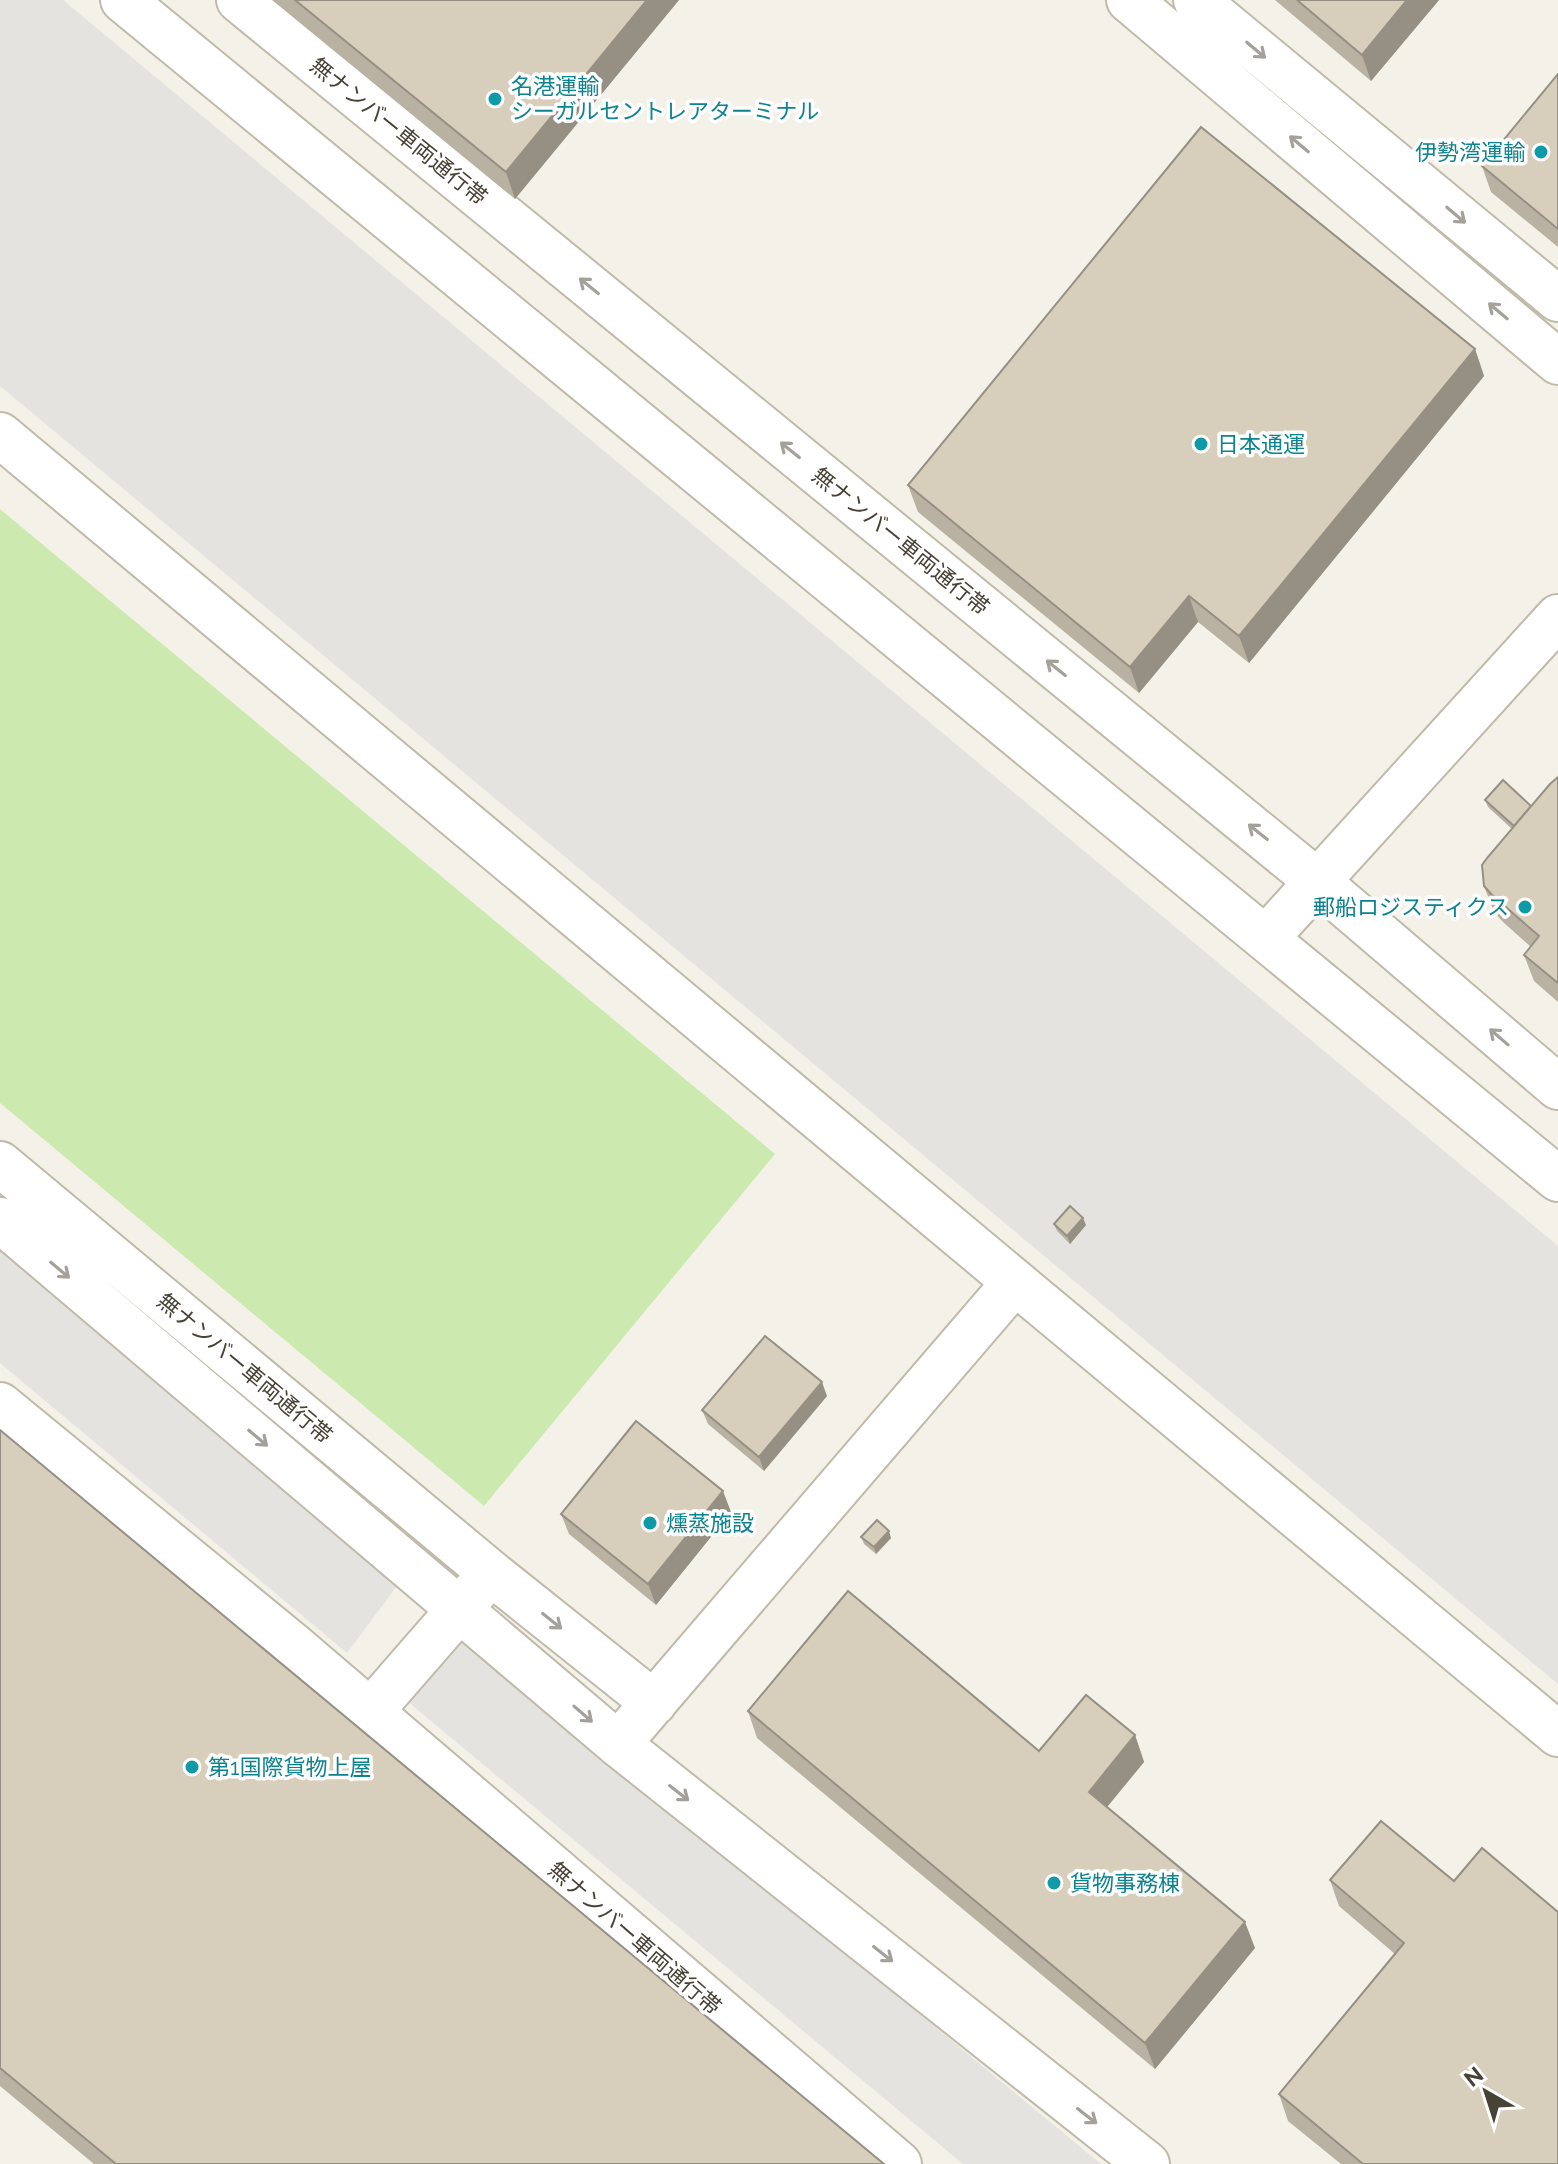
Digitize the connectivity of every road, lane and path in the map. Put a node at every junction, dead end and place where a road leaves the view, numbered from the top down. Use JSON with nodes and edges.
{"nodes":[{"id":1,"x":123,"y":0,"type":"edge"},
{"id":2,"x":239,"y":0,"type":"edge"},
{"id":3,"x":1129,"y":0,"type":"edge"},
{"id":4,"x":1196,"y":0,"type":"edge"},
{"id":5,"x":1558,"y":299,"type":"edge"},
{"id":6,"x":1558,"y":362,"type":"edge"},
{"id":7,"x":0,"y":435,"type":"edge"},
{"id":8,"x":1558,"y":617,"type":"edge"},
{"id":9,"x":1318,"y":882,"type":"junction"},
{"id":10,"x":1266,"y":938,"type":"junction"},
{"id":11,"x":1558,"y":1087,"type":"edge"},
{"id":12,"x":0,"y":1164,"type":"edge"},
{"id":13,"x":1558,"y":1179,"type":"edge"},
{"id":14,"x":0,"y":1220,"type":"edge"},
{"id":15,"x":1015,"y":1282,"type":"junction"},
{"id":16,"x":0,"y":1405,"type":"edge"},
{"id":17,"x":491,"y":1573,"type":"junction"},
{"id":18,"x":460,"y":1609,"type":"junction"},
{"id":19,"x":654,"y":1703,"type":"junction"},
{"id":20,"x":370,"y":1712,"type":"junction"},
{"id":21,"x":1558,"y":1734,"type":"edge"},
{"id":22,"x":618,"y":1744,"type":"junction"},
{"id":23,"x":899,"y":2164,"type":"edge"},
{"id":24,"x":1147,"y":2164,"type":"edge"}],
"edges":[{"from":1,"to":10,"type":"lane"},
{"from":9,"to":2,"type":"lane","name":"無ナンバー車両通行帯","one_way":true},
{"from":6,"to":3,"type":"lane","one_way":true},
{"from":4,"to":5,"type":"lane","one_way":true},
{"from":7,"to":15,"type":"lane"},
{"from":8,"to":9,"type":"lane"},
{"from":9,"to":10,"type":"lane"},
{"from":11,"to":9,"type":"lane","name":"無ナンバー車両通行帯","one_way":true},
{"from":10,"to":13,"type":"lane"},
{"from":12,"to":17,"type":"lane","name":"無ナンバー車両通行帯"},
{"from":14,"to":18,"type":"lane","one_way":true},
{"from":15,"to":19,"type":"lane"},
{"from":15,"to":21,"type":"lane"},
{"from":16,"to":20,"type":"lane","name":"無ナンバー車両通行帯"},
{"from":17,"to":18,"type":"lane"},
{"from":17,"to":19,"type":"lane","name":"無ナンバー車両通行帯","one_way":true},
{"from":18,"to":20,"type":"lane"},
{"from":18,"to":22,"type":"lane","one_way":true},
{"from":19,"to":22,"type":"lane"},
{"from":20,"to":23,"type":"lane","name":"無ナンバー車両通行帯"},
{"from":22,"to":24,"type":"lane","one_way":true}]}
